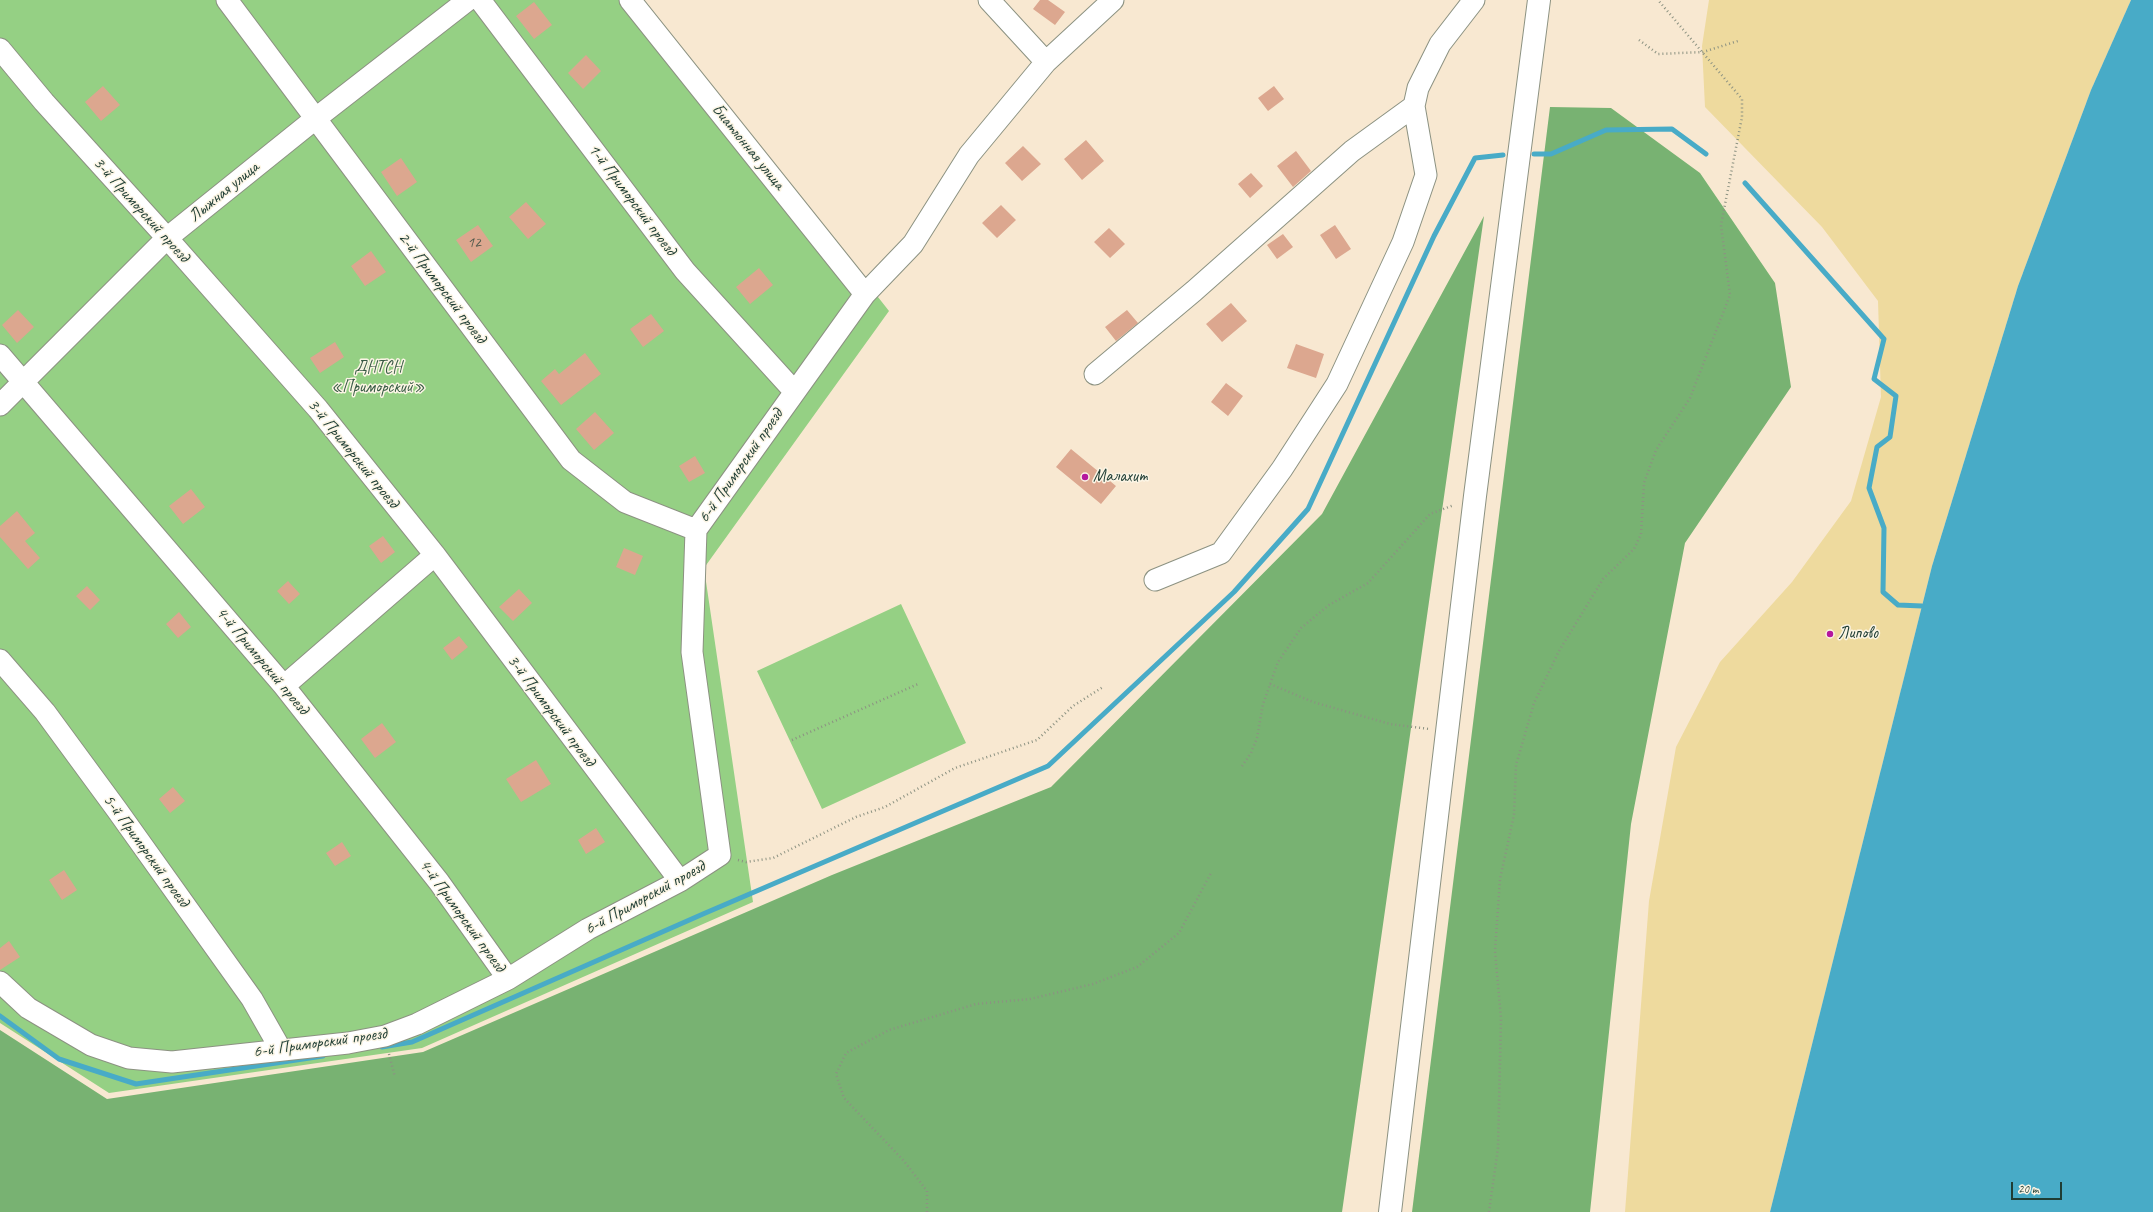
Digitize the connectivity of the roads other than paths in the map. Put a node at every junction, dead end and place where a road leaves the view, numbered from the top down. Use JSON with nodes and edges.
{"nodes":[{"id":1,"x":227,"y":0,"type":"edge"},
{"id":2,"x":468,"y":0,"type":"edge"},
{"id":3,"x":480,"y":0,"type":"edge"},
{"id":4,"x":630,"y":0,"type":"edge"},
{"id":5,"x":989,"y":0,"type":"edge"},
{"id":6,"x":1112,"y":0,"type":"edge"},
{"id":7,"x":1474,"y":0,"type":"edge"},
{"id":8,"x":1539,"y":0,"type":"edge"},
{"id":9,"x":0,"y":49,"type":"edge"},
{"id":10,"x":1046,"y":62,"type":"junction"},
{"id":11,"x":1414,"y":106,"type":"junction"},
{"id":12,"x":315,"y":119,"type":"junction"},
{"id":13,"x":167,"y":238,"type":"junction"},
{"id":14,"x":865,"y":294,"type":"junction"},
{"id":15,"x":0,"y":355,"type":"edge"},
{"id":16,"x":1095,"y":374,"type":"dead end"},
{"id":17,"x":23,"y":382,"type":"junction"},
{"id":18,"x":794,"y":391,"type":"junction"},
{"id":19,"x":0,"y":405,"type":"edge"},
{"id":20,"x":696,"y":530,"type":"junction"},
{"id":21,"x":435,"y":555,"type":"junction"},
{"id":22,"x":1155,"y":580,"type":"dead end"},
{"id":23,"x":0,"y":660,"type":"edge"},
{"id":24,"x":284,"y":686,"type":"junction"},
{"id":25,"x":680,"y":881,"type":"junction"},
{"id":26,"x":508,"y":980,"type":"junction"},
{"id":27,"x":0,"y":982,"type":"edge"},
{"id":28,"x":281,"y":1050,"type":"junction"},
{"id":29,"x":1390,"y":1212,"type":"edge"}],
"edges":[{"from":1,"to":12,"type":"street","name":"2-й Приморский проезд"},
{"from":2,"to":12,"type":"street","name":"Лыжная улица"},
{"from":3,"to":18,"type":"street","name":"1-й Приморский проезд"},
{"from":4,"to":14,"type":"street","name":"Биатлонная улица"},
{"from":5,"to":10,"type":"street"},
{"from":6,"to":10,"type":"street","name":"6-й Приморский проезд"},
{"from":7,"to":11,"type":"street"},
{"from":8,"to":29,"type":"main road"},
{"from":9,"to":13,"type":"street","name":"3-й Приморский проезд"},
{"from":10,"to":14,"type":"street","name":"6-й Приморский проезд"},
{"from":11,"to":16,"type":"street"},
{"from":11,"to":22,"type":"street"},
{"from":12,"to":13,"type":"street","name":"Лыжная улица"},
{"from":12,"to":20,"type":"street","name":"2-й Приморский проезд"},
{"from":13,"to":17,"type":"street","name":"Лыжная улица"},
{"from":13,"to":21,"type":"street","name":"3-й Приморский проезд"},
{"from":14,"to":18,"type":"street","name":"6-й Приморский проезд"},
{"from":15,"to":17,"type":"street","name":"4-й Приморский проезд"},
{"from":17,"to":19,"type":"street","name":"Лыжная улица"},
{"from":17,"to":24,"type":"street","name":"4-й Приморский проезд"},
{"from":18,"to":20,"type":"street","name":"6-й Приморский проезд"},
{"from":20,"to":25,"type":"street","name":"6-й Приморский проезд"},
{"from":21,"to":24,"type":"street"},
{"from":21,"to":25,"type":"street","name":"3-й Приморский проезд"},
{"from":23,"to":28,"type":"street","name":"5-й Приморский проезд"},
{"from":24,"to":26,"type":"street","name":"4-й Приморский проезд"},
{"from":25,"to":26,"type":"street","name":"6-й Приморский проезд"},
{"from":26,"to":28,"type":"street","name":"6-й Приморский проезд"},
{"from":27,"to":28,"type":"street","name":"6-й Приморский проезд"}]}
